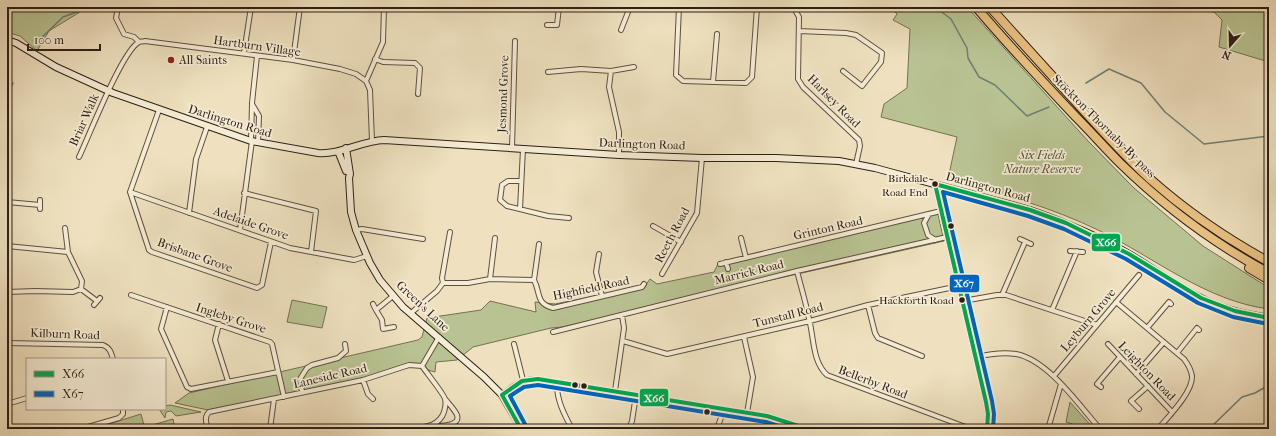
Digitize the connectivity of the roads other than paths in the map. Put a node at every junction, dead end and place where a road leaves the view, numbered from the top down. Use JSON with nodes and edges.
{"nodes":[{"id":1,"x":118,"y":7,"type":"edge"},
{"id":2,"x":251,"y":7,"type":"edge"},
{"id":3,"x":300,"y":7,"type":"edge"},
{"id":4,"x":384,"y":7,"type":"edge"},
{"id":5,"x":558,"y":7,"type":"edge"},
{"id":6,"x":630,"y":7,"type":"edge"},
{"id":7,"x":679,"y":7,"type":"edge"},
{"id":8,"x":757,"y":7,"type":"edge"},
{"id":9,"x":790,"y":7,"type":"edge"},
{"id":10,"x":976,"y":7,"type":"edge"},
{"id":11,"x":990,"y":7,"type":"edge"},
{"id":12,"x":547,"y":25,"type":"dead end"},
{"id":13,"x":621,"y":30,"type":"dead end"},
{"id":14,"x":799,"y":32,"type":"junction"},
{"id":15,"x":717,"y":34,"type":"dead end"},
{"id":16,"x":7,"y":40,"type":"edge"},
{"id":17,"x":515,"y":41,"type":"dead end"},
{"id":18,"x":139,"y":42,"type":"junction"},
{"id":19,"x":244,"y":53,"type":"junction"},
{"id":20,"x":257,"y":56,"type":"junction"},
{"id":21,"x":375,"y":59,"type":"junction"},
{"id":22,"x":293,"y":60,"type":"junction"},
{"id":23,"x":634,"y":67,"type":"dead end"},
{"id":24,"x":843,"y":71,"type":"dead end"},
{"id":25,"x":548,"y":72,"type":"dead end"},
{"id":26,"x":611,"y":72,"type":"junction"},
{"id":27,"x":366,"y":81,"type":"junction"},
{"id":28,"x":713,"y":82,"type":"junction"},
{"id":29,"x":108,"y":91,"type":"junction"},
{"id":30,"x":418,"y":94,"type":"dead end"},
{"id":31,"x":159,"y":110,"type":"junction"},
{"id":32,"x":255,"y":112,"type":"junction"},
{"id":33,"x":207,"y":126,"type":"junction"},
{"id":34,"x":252,"y":127,"type":"junction"},
{"id":35,"x":258,"y":128,"type":"junction"},
{"id":36,"x":372,"y":141,"type":"junction"},
{"id":37,"x":254,"y":142,"type":"junction"},
{"id":38,"x":346,"y":148,"type":"junction"},
{"id":39,"x":512,"y":148,"type":"junction"},
{"id":40,"x":523,"y":149,"type":"junction"},
{"id":41,"x":338,"y":151,"type":"junction"},
{"id":42,"x":619,"y":155,"type":"junction"},
{"id":43,"x":79,"y":157,"type":"dead end"},
{"id":44,"x":702,"y":158,"type":"junction"},
{"id":45,"x":856,"y":164,"type":"junction"},
{"id":46,"x":349,"y":178,"type":"junction"},
{"id":47,"x":521,"y":181,"type":"junction"},
{"id":48,"x":935,"y":184,"type":"junction"},
{"id":49,"x":130,"y":192,"type":"junction"},
{"id":50,"x":244,"y":193,"type":"junction"},
{"id":51,"x":7,"y":202,"type":"edge"},
{"id":52,"x":40,"y":205,"type":"dead end"},
{"id":53,"x":520,"y":209,"type":"junction"},
{"id":54,"x":941,"y":211,"type":"junction"},
{"id":55,"x":189,"y":212,"type":"junction"},
{"id":56,"x":929,"y":214,"type":"junction"},
{"id":57,"x":569,"y":218,"type":"dead end"},
{"id":58,"x":653,"y":226,"type":"dead end"},
{"id":59,"x":65,"y":228,"type":"dead end"},
{"id":60,"x":240,"y":230,"type":"junction"},
{"id":61,"x":356,"y":230,"type":"junction"},
{"id":62,"x":1200,"y":230,"type":"junction"},
{"id":63,"x":1216,"y":230,"type":"junction"},
{"id":64,"x":450,"y":232,"type":"dead end"},
{"id":65,"x":947,"y":237,"type":"junction"},
{"id":66,"x":495,"y":238,"type":"dead end"},
{"id":67,"x":741,"y":238,"type":"dead end"},
{"id":68,"x":423,"y":239,"type":"dead end"},
{"id":69,"x":1020,"y":239,"type":"dead end"},
{"id":70,"x":936,"y":240,"type":"junction"},
{"id":71,"x":271,"y":242,"type":"junction"},
{"id":72,"x":681,"y":242,"type":"junction"},
{"id":73,"x":1025,"y":242,"type":"junction"},
{"id":74,"x":539,"y":244,"type":"dead end"},
{"id":75,"x":1031,"y":244,"type":"dead end"},
{"id":76,"x":7,"y":246,"type":"edge"},
{"id":77,"x":1070,"y":250,"type":"dead end"},
{"id":78,"x":1077,"y":251,"type":"junction"},
{"id":79,"x":68,"y":252,"type":"junction"},
{"id":80,"x":311,"y":252,"type":"junction"},
{"id":81,"x":1083,"y":252,"type":"dead end"},
{"id":82,"x":599,"y":254,"type":"dead end"},
{"id":83,"x":367,"y":256,"type":"junction"},
{"id":84,"x":1269,"y":257,"type":"edge"},
{"id":85,"x":746,"y":258,"type":"junction"},
{"id":86,"x":726,"y":262,"type":"junction"},
{"id":87,"x":1269,"y":262,"type":"edge"},
{"id":88,"x":720,"y":264,"type":"dead end"},
{"id":89,"x":728,"y":269,"type":"dead end"},
{"id":90,"x":797,"y":271,"type":"junction"},
{"id":91,"x":1269,"y":273,"type":"edge"},
{"id":92,"x":662,"y":274,"type":"dead end"},
{"id":93,"x":1133,"y":274,"type":"dead end"},
{"id":94,"x":490,"y":279,"type":"junction"},
{"id":95,"x":534,"y":280,"type":"junction"},
{"id":96,"x":1269,"y":280,"type":"edge"},
{"id":97,"x":443,"y":283,"type":"junction"},
{"id":98,"x":644,"y":284,"type":"dead end"},
{"id":99,"x":959,"y":286,"type":"junction"},
{"id":100,"x":81,"y":289,"type":"junction"},
{"id":101,"x":7,"y":292,"type":"edge"},
{"id":102,"x":131,"y":295,"type":"dead end"},
{"id":103,"x":1002,"y":295,"type":"junction"},
{"id":104,"x":394,"y":296,"type":"junction"},
{"id":105,"x":602,"y":296,"type":"junction"},
{"id":106,"x":963,"y":301,"type":"junction"},
{"id":107,"x":97,"y":302,"type":"dead end"},
{"id":108,"x":1116,"y":302,"type":"junction"},
{"id":109,"x":373,"y":304,"type":"dead end"},
{"id":110,"x":1171,"y":304,"type":"dead end"},
{"id":111,"x":868,"y":305,"type":"junction"},
{"id":112,"x":167,"y":308,"type":"junction"},
{"id":113,"x":376,"y":310,"type":"junction"},
{"id":114,"x":1052,"y":310,"type":"junction"},
{"id":115,"x":411,"y":313,"type":"junction"},
{"id":116,"x":622,"y":315,"type":"junction"},
{"id":117,"x":1269,"y":318,"type":"edge"},
{"id":118,"x":810,"y":321,"type":"junction"},
{"id":119,"x":219,"y":324,"type":"junction"},
{"id":120,"x":1097,"y":325,"type":"junction"},
{"id":121,"x":394,"y":327,"type":"dead end"},
{"id":122,"x":1147,"y":328,"type":"junction"},
{"id":123,"x":556,"y":330,"type":"dead end"},
{"id":124,"x":1199,"y":330,"type":"dead end"},
{"id":125,"x":439,"y":337,"type":"junction"},
{"id":126,"x":744,"y":337,"type":"junction"},
{"id":127,"x":623,"y":341,"type":"junction"},
{"id":128,"x":1164,"y":342,"type":"junction"},
{"id":129,"x":7,"y":343,"type":"edge"},
{"id":130,"x":345,"y":344,"type":"dead end"},
{"id":131,"x":514,"y":344,"type":"dead end"},
{"id":132,"x":1108,"y":344,"type":"dead end"},
{"id":133,"x":346,"y":351,"type":"junction"},
{"id":134,"x":1177,"y":353,"type":"junction"},
{"id":135,"x":351,"y":354,"type":"dead end"},
{"id":136,"x":922,"y":356,"type":"dead end"},
{"id":137,"x":976,"y":357,"type":"junction"},
{"id":138,"x":1120,"y":357,"type":"junction"},
{"id":139,"x":113,"y":358,"type":"edge"},
{"id":140,"x":422,"y":366,"type":"junction"},
{"id":141,"x":278,"y":372,"type":"junction"},
{"id":142,"x":1136,"y":374,"type":"junction"},
{"id":143,"x":1054,"y":376,"type":"junction"},
{"id":144,"x":363,"y":380,"type":"junction"},
{"id":145,"x":523,"y":380,"type":"junction"},
{"id":146,"x":228,"y":381,"type":"junction"},
{"id":147,"x":557,"y":382,"type":"junction"},
{"id":148,"x":1061,"y":384,"type":"junction"},
{"id":149,"x":1148,"y":386,"type":"junction"},
{"id":150,"x":1101,"y":387,"type":"dead end"},
{"id":151,"x":615,"y":391,"type":"junction"},
{"id":152,"x":302,"y":392,"type":"junction"},
{"id":153,"x":636,"y":395,"type":"junction"},
{"id":154,"x":502,"y":396,"type":"junction"},
{"id":155,"x":284,"y":397,"type":"junction"},
{"id":156,"x":26,"y":398,"type":"edge"},
{"id":157,"x":274,"y":399,"type":"junction"},
{"id":158,"x":373,"y":399,"type":"dead end"},
{"id":159,"x":445,"y":399,"type":"junction"},
{"id":160,"x":7,"y":404,"type":"edge"},
{"id":161,"x":724,"y":409,"type":"junction"},
{"id":162,"x":1139,"y":409,"type":"dead end"},
{"id":163,"x":123,"y":410,"type":"edge"},
{"id":164,"x":1172,"y":412,"type":"junction"},
{"id":165,"x":747,"y":413,"type":"junction"},
{"id":166,"x":430,"y":426,"type":"junction"},
{"id":167,"x":81,"y":429,"type":"edge"},
{"id":168,"x":208,"y":429,"type":"edge"},
{"id":169,"x":270,"y":429,"type":"edge"},
{"id":170,"x":410,"y":429,"type":"edge"},
{"id":171,"x":521,"y":429,"type":"edge"},
{"id":172,"x":572,"y":429,"type":"edge"},
{"id":173,"x":629,"y":429,"type":"edge"},
{"id":174,"x":717,"y":429,"type":"edge"},
{"id":175,"x":808,"y":429,"type":"edge"},
{"id":176,"x":971,"y":429,"type":"edge"},
{"id":177,"x":987,"y":429,"type":"edge"},
{"id":178,"x":1048,"y":429,"type":"edge"},
{"id":179,"x":1100,"y":429,"type":"edge"},
{"id":180,"x":1158,"y":429,"type":"edge"}],
"edges":[{"from":1,"to":18,"type":"street"},
{"from":2,"to":19,"type":"street"},
{"from":3,"to":22,"type":"street"},
{"from":4,"to":21,"type":"street"},
{"from":5,"to":12,"type":"street"},
{"from":6,"to":13,"type":"street"},
{"from":7,"to":28,"type":"street"},
{"from":8,"to":28,"type":"street"},
{"from":9,"to":14,"type":"street","name":"Harlsey Road"},
{"from":10,"to":62,"type":"highway","name":"Stockton-Thornaby By-pass"},
{"from":11,"to":63,"type":"highway","name":"Stockton-Thornaby By-pass"},
{"from":14,"to":24,"type":"street"},
{"from":14,"to":45,"type":"street","name":"Harlsey Road"},
{"from":15,"to":28,"type":"street"},
{"from":16,"to":29,"type":"street","name":"Darlington Road"},
{"from":17,"to":39,"type":"street","name":"Jesmond Grove"},
{"from":18,"to":19,"type":"street","name":"Hartburn Village"},
{"from":18,"to":29,"type":"street"},
{"from":19,"to":20,"type":"street","name":"Hartburn Village"},
{"from":20,"to":22,"type":"street","name":"Hartburn Village"},
{"from":20,"to":32,"type":"street"},
{"from":21,"to":27,"type":"street"},
{"from":21,"to":30,"type":"street"},
{"from":22,"to":27,"type":"street","name":"Hartburn Village"},
{"from":23,"to":26,"type":"street"},
{"from":25,"to":26,"type":"street"},
{"from":26,"to":42,"type":"street"},
{"from":27,"to":36,"type":"street"},
{"from":29,"to":31,"type":"street","name":"Darlington Road"},
{"from":29,"to":43,"type":"street","name":"Briar Walk"},
{"from":31,"to":33,"type":"street","name":"Darlington Road"},
{"from":31,"to":49,"type":"street"},
{"from":32,"to":34,"type":"street"},
{"from":32,"to":35,"type":"street"},
{"from":33,"to":37,"type":"street","name":"Darlington Road"},
{"from":33,"to":55,"type":"street"},
{"from":34,"to":35,"type":"street"},
{"from":34,"to":37,"type":"street"},
{"from":35,"to":37,"type":"street"},
{"from":36,"to":38,"type":"street","name":"Darlington Road"},
{"from":36,"to":39,"type":"street","name":"Darlington Road"},
{"from":37,"to":41,"type":"street","name":"Darlington Road"},
{"from":37,"to":50,"type":"street"},
{"from":38,"to":41,"type":"street","name":"Darlington Road"},
{"from":38,"to":46,"type":"street","name":"Green's Lane"},
{"from":39,"to":40,"type":"street","name":"Darlington Road"},
{"from":40,"to":42,"type":"street","name":"Darlington Road"},
{"from":40,"to":47,"type":"street"},
{"from":41,"to":46,"type":"street","name":"Green's Lane"},
{"from":42,"to":44,"type":"street","name":"Darlington Road"},
{"from":44,"to":45,"type":"street","name":"Darlington Road"},
{"from":44,"to":72,"type":"street","name":"Reeth Road"},
{"from":45,"to":48,"type":"street","name":"Darlington Road"},
{"from":46,"to":61,"type":"street","name":"Green's Lane"},
{"from":47,"to":53,"type":"street"},
{"from":47,"to":53,"type":"street"},
{"from":48,"to":54,"type":"street"},
{"from":48,"to":117,"type":"street","name":"Darlington Road"},
{"from":49,"to":55,"type":"street","name":"Adelaide Grove"},
{"from":49,"to":71,"type":"street","name":"Brisbane Grove"},
{"from":50,"to":60,"type":"street"},
{"from":50,"to":80,"type":"street"},
{"from":51,"to":52,"type":"street"},
{"from":53,"to":57,"type":"street"},
{"from":54,"to":56,"type":"street","name":"Grinton Road"},
{"from":54,"to":65,"type":"street"},
{"from":55,"to":60,"type":"street","name":"Adelaide Grove"},
{"from":56,"to":70,"type":"street"},
{"from":56,"to":85,"type":"street","name":"Grinton Road"},
{"from":58,"to":72,"type":"street"},
{"from":59,"to":79,"type":"street"},
{"from":60,"to":71,"type":"street","name":"Adelaide Grove"},
{"from":61,"to":68,"type":"street"},
{"from":61,"to":83,"type":"street","name":"Green's Lane"},
{"from":62,"to":91,"type":"highway","name":"Stockton-Thornaby By-pass"},
{"from":62,"to":96,"type":"highway"},
{"from":63,"to":84,"type":"highway"},
{"from":63,"to":87,"type":"highway","name":"Stockton-Thornaby By-pass"},
{"from":64,"to":97,"type":"street"},
{"from":65,"to":70,"type":"street","name":"Marrick Road"},
{"from":65,"to":99,"type":"street"},
{"from":66,"to":94,"type":"street"},
{"from":67,"to":85,"type":"street"},
{"from":69,"to":73,"type":"street"},
{"from":70,"to":90,"type":"street","name":"Marrick Road"},
{"from":71,"to":80,"type":"street","name":"Adelaide Grove"},
{"from":72,"to":92,"type":"street","name":"Reeth Road"},
{"from":73,"to":75,"type":"street"},
{"from":73,"to":103,"type":"street"},
{"from":74,"to":95,"type":"street"},
{"from":76,"to":79,"type":"street"},
{"from":77,"to":78,"type":"street"},
{"from":78,"to":81,"type":"street"},
{"from":78,"to":114,"type":"street"},
{"from":79,"to":100,"type":"street"},
{"from":80,"to":83,"type":"street","name":"Adelaide Grove"},
{"from":82,"to":105,"type":"street"},
{"from":83,"to":104,"type":"street","name":"Green's Lane"},
{"from":85,"to":86,"type":"street","name":"Grinton Road"},
{"from":86,"to":88,"type":"street","name":"Grinton Road"},
{"from":86,"to":89,"type":"street"},
{"from":90,"to":116,"type":"street","name":"Marrick Road"},
{"from":90,"to":118,"type":"street","name":"Bellerby Road"},
{"from":93,"to":108,"type":"street","name":"Leyburn Grove"},
{"from":94,"to":95,"type":"street"},
{"from":94,"to":97,"type":"street"},
{"from":95,"to":105,"type":"street","name":"Highfield Road"},
{"from":97,"to":115,"type":"street"},
{"from":98,"to":105,"type":"street","name":"Highfield Road"},
{"from":99,"to":106,"type":"street"},
{"from":99,"to":111,"type":"street","name":"Tunstall Road"},
{"from":100,"to":101,"type":"street"},
{"from":100,"to":107,"type":"street"},
{"from":102,"to":112,"type":"street","name":"Ingleby Grove"},
{"from":103,"to":106,"type":"street"},
{"from":103,"to":114,"type":"street"},
{"from":104,"to":113,"type":"street"},
{"from":104,"to":115,"type":"street","name":"Green's Lane"},
{"from":106,"to":137,"type":"street"},
{"from":108,"to":120,"type":"street","name":"Leyburn Grove"},
{"from":108,"to":122,"type":"street"},
{"from":109,"to":113,"type":"street"},
{"from":110,"to":122,"type":"street"},
{"from":111,"to":118,"type":"street","name":"Tunstall Road"},
{"from":111,"to":136,"type":"street"},
{"from":112,"to":119,"type":"street","name":"Ingleby Grove"},
{"from":112,"to":146,"type":"street"},
{"from":113,"to":121,"type":"street"},
{"from":114,"to":120,"type":"street"},
{"from":115,"to":125,"type":"street","name":"Green's Lane"},
{"from":116,"to":123,"type":"street","name":"Marrick Road"},
{"from":116,"to":127,"type":"street"},
{"from":118,"to":126,"type":"street","name":"Tunstall Road"},
{"from":118,"to":176,"type":"street","name":"Bellerby Road"},
{"from":119,"to":141,"type":"street","name":"Ingleby Grove"},
{"from":119,"to":146,"type":"street"},
{"from":120,"to":143,"type":"street","name":"Leyburn Grove"},
{"from":122,"to":128,"type":"street"},
{"from":124,"to":134,"type":"street"},
{"from":125,"to":140,"type":"street"},
{"from":125,"to":154,"type":"street","name":"Green's Lane"},
{"from":126,"to":127,"type":"street","name":"Tunstall Road"},
{"from":126,"to":165,"type":"street"},
{"from":127,"to":151,"type":"street"},
{"from":128,"to":134,"type":"street"},
{"from":128,"to":142,"type":"street"},
{"from":129,"to":139,"type":"street","name":"Kilburn Road"},
{"from":130,"to":133,"type":"street"},
{"from":131,"to":145,"type":"street"},
{"from":132,"to":138,"type":"street","name":"Leighton Road"},
{"from":133,"to":135,"type":"street"},
{"from":133,"to":152,"type":"street"},
{"from":134,"to":164,"type":"street"},
{"from":137,"to":143,"type":"street"},
{"from":137,"to":177,"type":"street"},
{"from":138,"to":142,"type":"street","name":"Leighton Road"},
{"from":138,"to":150,"type":"street"},
{"from":140,"to":144,"type":"street","name":"Laneside Road"},
{"from":140,"to":159,"type":"street"},
{"from":141,"to":146,"type":"street"},
{"from":141,"to":155,"type":"street","name":"Ingleby Grove"},
{"from":142,"to":149,"type":"street","name":"Leighton Road"},
{"from":143,"to":148,"type":"street"},
{"from":144,"to":152,"type":"street","name":"Laneside Road"},
{"from":144,"to":158,"type":"street"},
{"from":145,"to":147,"type":"street"},
{"from":145,"to":154,"type":"street"},
{"from":147,"to":151,"type":"street"},
{"from":147,"to":172,"type":"street"},
{"from":148,"to":178,"type":"street"},
{"from":148,"to":179,"type":"street"},
{"from":149,"to":162,"type":"street"},
{"from":149,"to":164,"type":"street","name":"Leighton Road"},
{"from":151,"to":153,"type":"street"},
{"from":152,"to":155,"type":"street","name":"Laneside Road"},
{"from":153,"to":161,"type":"street"},
{"from":153,"to":173,"type":"street"},
{"from":154,"to":171,"type":"street","name":"Green's Lane"},
{"from":155,"to":157,"type":"street","name":"Laneside Road"},
{"from":156,"to":160,"type":"street"},
{"from":157,"to":168,"type":"street","name":"Laneside Road"},
{"from":157,"to":169,"type":"street"},
{"from":159,"to":166,"type":"street"},
{"from":159,"to":166,"type":"street"},
{"from":161,"to":165,"type":"street"},
{"from":161,"to":174,"type":"street"},
{"from":163,"to":167,"type":"street"},
{"from":164,"to":180,"type":"street"},
{"from":165,"to":175,"type":"street"},
{"from":166,"to":170,"type":"street"}]}
